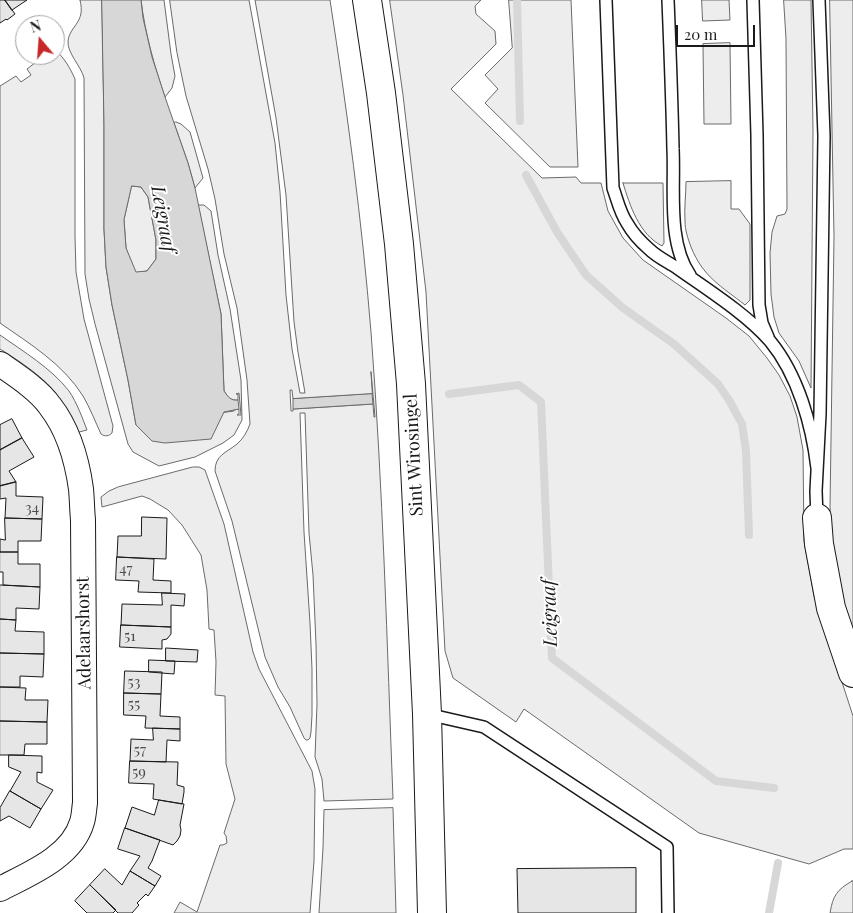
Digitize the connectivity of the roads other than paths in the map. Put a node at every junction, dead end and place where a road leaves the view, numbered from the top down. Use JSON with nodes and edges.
{"nodes":[{"id":1,"x":367,"y":0,"type":"edge"},
{"id":2,"x":606,"y":0,"type":"edge"},
{"id":3,"x":668,"y":0,"type":"edge"},
{"id":4,"x":753,"y":0,"type":"edge"},
{"id":5,"x":819,"y":0,"type":"edge"},
{"id":6,"x":692,"y":279,"type":"junction"},
{"id":7,"x":769,"y":340,"type":"junction"},
{"id":8,"x":0,"y":364,"type":"edge"},
{"id":9,"x":818,"y":468,"type":"junction"},
{"id":10,"x":818,"y":518,"type":"joint"},
{"id":11,"x":853,"y":673,"type":"edge"},
{"id":12,"x":427,"y":714,"type":"junction"},
{"id":13,"x":0,"y":889,"type":"edge"},
{"id":14,"x":432,"y":913,"type":"edge"},
{"id":15,"x":668,"y":913,"type":"edge"}],
"edges":[{"from":1,"to":12,"type":"main road","name":"Sint Wirosingel"},
{"from":2,"to":6,"type":"lane"},
{"from":3,"to":6,"type":"lane"},
{"from":4,"to":7,"type":"lane"},
{"from":5,"to":9,"type":"lane"},
{"from":6,"to":7,"type":"lane"},
{"from":7,"to":9,"type":"lane"},
{"from":8,"to":13,"type":"street","name":"Adelaarshorst"},
{"from":9,"to":10,"type":"lane"},
{"from":10,"to":11,"type":"main road"},
{"from":12,"to":14,"type":"main road","name":"Sint Wirosingel"},
{"from":12,"to":15,"type":"lane"}]}
